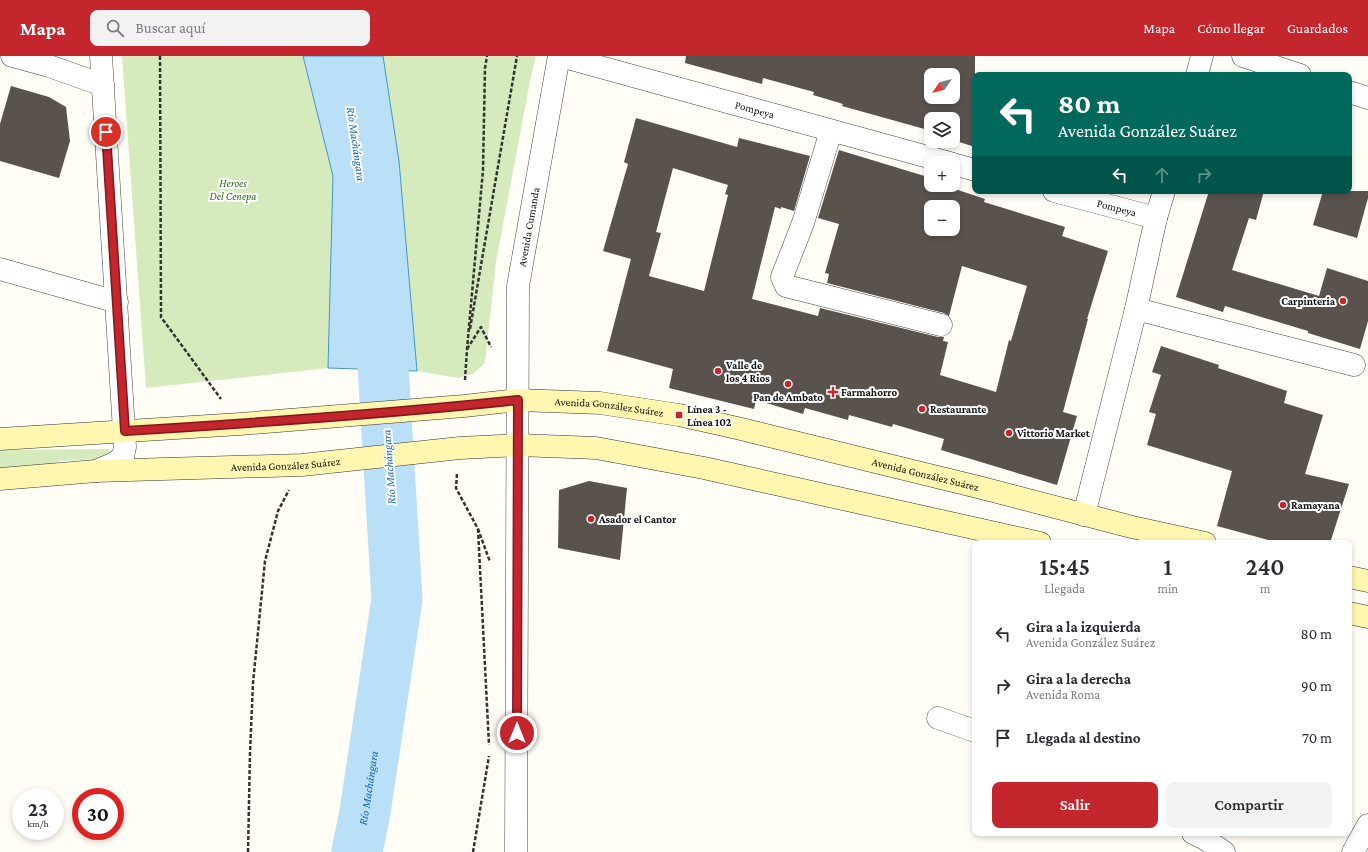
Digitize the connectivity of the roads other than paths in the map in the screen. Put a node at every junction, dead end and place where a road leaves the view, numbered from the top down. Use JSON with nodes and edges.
{"nodes":[{"id":1,"x":12,"y":56,"type":"edge"},
{"id":2,"x":101,"y":56,"type":"edge"},
{"id":3,"x":559,"y":56,"type":"edge"},
{"id":4,"x":1202,"y":56,"type":"edge"},
{"id":5,"x":1243,"y":56,"type":"edge"},
{"id":6,"x":1198,"y":72,"type":"edge"},
{"id":7,"x":1291,"y":72,"type":"edge"},
{"id":8,"x":104,"y":85,"type":"junction"},
{"id":9,"x":1352,"y":93,"type":"edge"},
{"id":10,"x":1368,"y":98,"type":"edge"},
{"id":11,"x":831,"y":131,"type":"junction"},
{"id":12,"x":924,"y":156,"type":"edge"},
{"id":13,"x":960,"y":166,"type":"edge"},
{"id":14,"x":972,"y":169,"type":"edge"},
{"id":15,"x":1065,"y":194,"type":"edge"},
{"id":16,"x":1163,"y":194,"type":"edge"},
{"id":17,"x":1156,"y":218,"type":"junction"},
{"id":18,"x":0,"y":269,"type":"edge"},
{"id":19,"x":117,"y":302,"type":"junction"},
{"id":20,"x":1136,"y":309,"type":"junction"},
{"id":21,"x":941,"y":325,"type":"dead end"},
{"id":22,"x":1354,"y":364,"type":"dead end"},
{"id":23,"x":518,"y":400,"type":"junction"},
{"id":24,"x":125,"y":431,"type":"junction"},
{"id":25,"x":0,"y":439,"type":"edge"},
{"id":26,"x":518,"y":445,"type":"junction"},
{"id":27,"x":96,"y":471,"type":"junction"},
{"id":28,"x":0,"y":480,"type":"edge"},
{"id":29,"x":1084,"y":514,"type":"junction"},
{"id":30,"x":1027,"y":540,"type":"edge"},
{"id":31,"x":1190,"y":540,"type":"edge"},
{"id":32,"x":1352,"y":578,"type":"edge"},
{"id":33,"x":1368,"y":581,"type":"edge"},
{"id":34,"x":1352,"y":614,"type":"edge"},
{"id":35,"x":1368,"y":617,"type":"edge"},
{"id":36,"x":938,"y":718,"type":"dead end"},
{"id":37,"x":972,"y":729,"type":"edge"},
{"id":38,"x":1368,"y":825,"type":"edge"},
{"id":39,"x":1199,"y":836,"type":"edge"},
{"id":40,"x":516,"y":852,"type":"edge"},
{"id":41,"x":1224,"y":852,"type":"edge"},
{"id":42,"x":1353,"y":852,"type":"edge"}],
"edges":[{"from":1,"to":8,"type":"street"},
{"from":2,"to":8,"type":"street"},
{"from":3,"to":11,"type":"street","name":"Pompeya"},
{"from":3,"to":23,"type":"street","name":"Avenida Cumanda"},
{"from":4,"to":6,"type":"street"},
{"from":5,"to":7,"type":"street"},
{"from":8,"to":19,"type":"street"},
{"from":9,"to":10,"type":"street"},
{"from":11,"to":12,"type":"street","name":"Pompeya"},
{"from":11,"to":21,"type":"street"},
{"from":13,"to":14,"type":"street"},
{"from":15,"to":17,"type":"street","name":"Pompeya"},
{"from":16,"to":17,"type":"street"},
{"from":17,"to":20,"type":"street"},
{"from":18,"to":19,"type":"street"},
{"from":19,"to":24,"type":"street"},
{"from":20,"to":22,"type":"street"},
{"from":20,"to":29,"type":"street"},
{"from":23,"to":24,"type":"main road","name":"Avenida González Suárez"},
{"from":23,"to":26,"type":"street","name":"Avenida Cumanda"},
{"from":23,"to":29,"type":"main road","name":"Avenida González Suárez"},
{"from":24,"to":25,"type":"main road","name":"Avenida González Suárez"},
{"from":24,"to":27,"type":"street"},
{"from":26,"to":27,"type":"main road","name":"Avenida González Suárez"},
{"from":26,"to":30,"type":"main road","name":"Avenida González Suárez"},
{"from":26,"to":40,"type":"street","name":"Avenida Cumanda"},
{"from":27,"to":28,"type":"main road","name":"Avenida González Suárez"},
{"from":29,"to":31,"type":"main road","name":"Avenida González Suárez"},
{"from":32,"to":33,"type":"main road"},
{"from":34,"to":35,"type":"main road"},
{"from":36,"to":37,"type":"street"},
{"from":38,"to":42,"type":"street"},
{"from":39,"to":41,"type":"street"}]}
